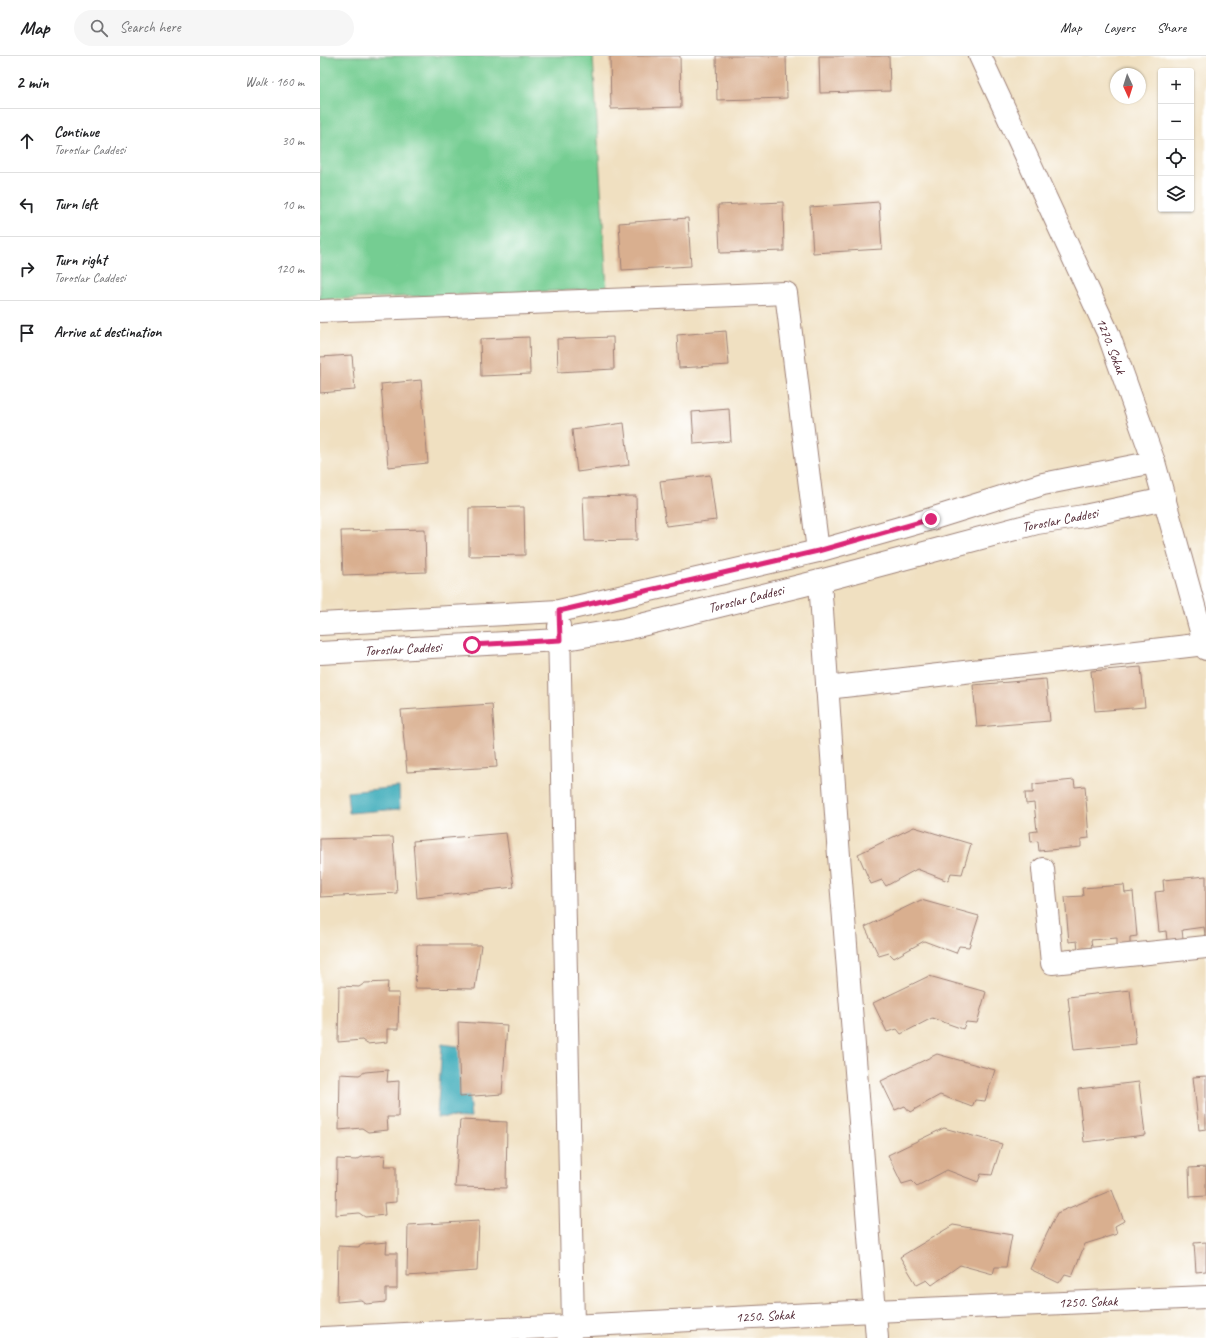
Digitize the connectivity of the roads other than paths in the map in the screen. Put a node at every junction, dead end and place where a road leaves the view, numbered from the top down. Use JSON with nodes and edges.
{"nodes":[{"id":1,"x":980,"y":56,"type":"edge"},
{"id":2,"x":320,"y":311,"type":"edge"},
{"id":3,"x":1154,"y":462,"type":"junction"},
{"id":4,"x":1165,"y":499,"type":"junction"},
{"id":5,"x":818,"y":551,"type":"junction"},
{"id":6,"x":820,"y":581,"type":"junction"},
{"id":7,"x":559,"y":611,"type":"junction"},
{"id":8,"x":320,"y":624,"type":"edge"},
{"id":9,"x":560,"y":640,"type":"junction"},
{"id":10,"x":1205,"y":646,"type":"edge"},
{"id":11,"x":320,"y":653,"type":"edge"},
{"id":12,"x":827,"y":688,"type":"junction"},
{"id":13,"x":1043,"y":869,"type":"dead end"},
{"id":14,"x":1206,"y":947,"type":"edge"},
{"id":15,"x":1206,"y":1297,"type":"edge"},
{"id":16,"x":874,"y":1311,"type":"junction"},
{"id":17,"x":571,"y":1332,"type":"edge"},
{"id":18,"x":323,"y":1338,"type":"edge"},
{"id":19,"x":877,"y":1338,"type":"edge"}],
"edges":[{"from":1,"to":3,"type":"street","name":"1270. Sokak"},
{"from":2,"to":5,"type":"street"},
{"from":3,"to":4,"type":"street","name":"1270. Sokak"},
{"from":3,"to":5,"type":"street","name":"Toroslar Caddesi"},
{"from":4,"to":6,"type":"street","name":"Toroslar Caddesi"},
{"from":4,"to":10,"type":"street","name":"1270. Sokak"},
{"from":5,"to":7,"type":"street","name":"Toroslar Caddesi"},
{"from":6,"to":9,"type":"street","name":"Toroslar Caddesi"},
{"from":6,"to":12,"type":"street"},
{"from":7,"to":8,"type":"street","name":"Toroslar Caddesi"},
{"from":7,"to":9,"type":"street"},
{"from":9,"to":11,"type":"street","name":"Toroslar Caddesi"},
{"from":9,"to":17,"type":"street"},
{"from":10,"to":12,"type":"street"},
{"from":12,"to":16,"type":"street"},
{"from":13,"to":14,"type":"street"},
{"from":15,"to":16,"type":"street","name":"1250. Sokak"},
{"from":16,"to":17,"type":"street","name":"1250. Sokak"},
{"from":16,"to":19,"type":"street"},
{"from":17,"to":18,"type":"street","name":"1250. Sokak"}]}
